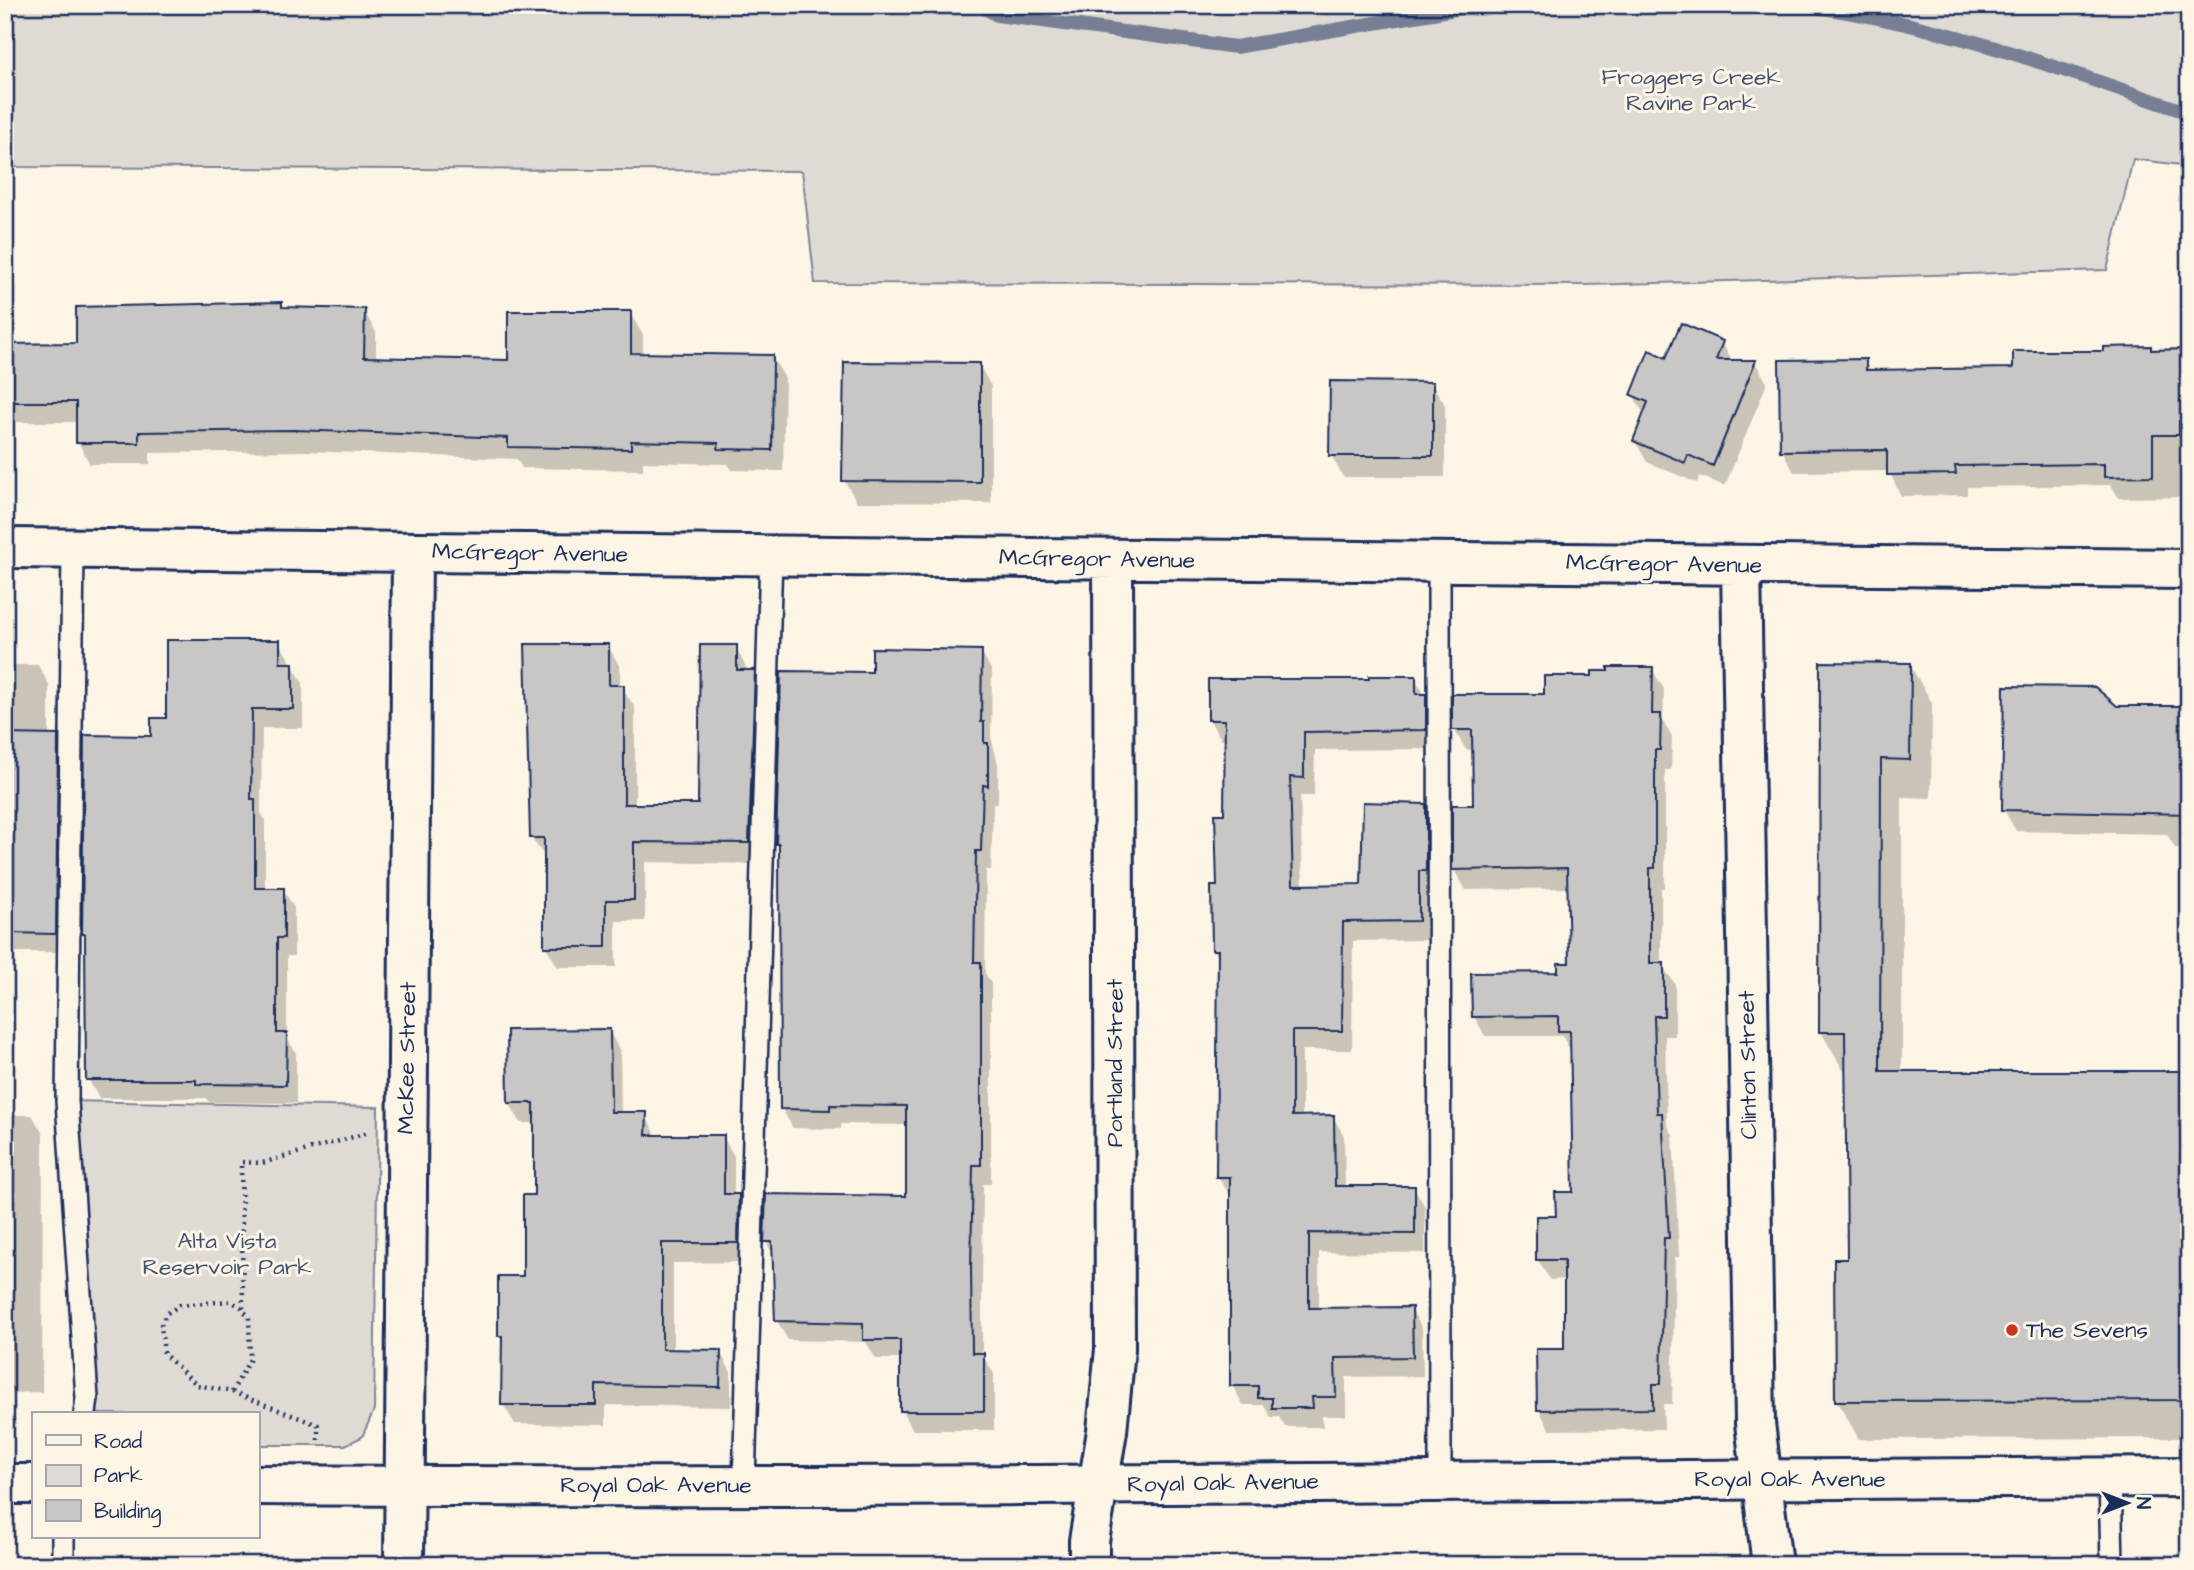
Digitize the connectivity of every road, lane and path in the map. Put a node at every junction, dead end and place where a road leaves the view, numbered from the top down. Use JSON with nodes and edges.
{"nodes":[{"id":1,"x":5,"y":548,"type":"edge"},
{"id":2,"x":73,"y":548,"type":"junction"},
{"id":3,"x":412,"y":552,"type":"junction"},
{"id":4,"x":771,"y":555,"type":"junction"},
{"id":5,"x":1114,"y":560,"type":"junction"},
{"id":6,"x":1439,"y":562,"type":"junction"},
{"id":7,"x":1741,"y":565,"type":"junction"},
{"id":8,"x":2189,"y":569,"type":"edge"},
{"id":9,"x":371,"y":1132,"type":"dead end"},
{"id":10,"x":243,"y":1308,"type":"junction"},
{"id":11,"x":232,"y":1392,"type":"junction"},
{"id":12,"x":85,"y":1412,"type":"edge"},
{"id":13,"x":318,"y":1442,"type":"dead end"},
{"id":14,"x":2110,"y":1477,"type":"junction"},
{"id":15,"x":2189,"y":1477,"type":"edge"},
{"id":16,"x":1440,"y":1479,"type":"junction"},
{"id":17,"x":1762,"y":1479,"type":"junction"},
{"id":18,"x":5,"y":1484,"type":"edge"},
{"id":19,"x":32,"y":1484,"type":"edge"},
{"id":20,"x":259,"y":1485,"type":"edge"},
{"id":21,"x":402,"y":1485,"type":"junction"},
{"id":22,"x":744,"y":1485,"type":"junction"},
{"id":23,"x":1099,"y":1485,"type":"junction"},
{"id":24,"x":63,"y":1538,"type":"edge"},
{"id":25,"x":63,"y":1565,"type":"edge"},
{"id":26,"x":404,"y":1565,"type":"edge"},
{"id":27,"x":1089,"y":1565,"type":"edge"},
{"id":28,"x":1772,"y":1565,"type":"edge"},
{"id":29,"x":2112,"y":1565,"type":"edge"}],
"edges":[{"from":1,"to":2,"type":"street","name":"McGregor Avenue"},
{"from":2,"to":3,"type":"street","name":"McGregor Avenue"},
{"from":2,"to":12,"type":"lane"},
{"from":3,"to":4,"type":"street","name":"McGregor Avenue"},
{"from":3,"to":21,"type":"street","name":"McKee Street"},
{"from":4,"to":5,"type":"street","name":"McGregor Avenue"},
{"from":4,"to":22,"type":"lane"},
{"from":5,"to":6,"type":"street","name":"McGregor Avenue"},
{"from":5,"to":23,"type":"street","name":"Portland Street"},
{"from":6,"to":7,"type":"street","name":"McGregor Avenue"},
{"from":6,"to":16,"type":"lane"},
{"from":7,"to":8,"type":"street","name":"McGregor Avenue"},
{"from":7,"to":17,"type":"street","name":"Clinton Street"},
{"from":9,"to":10,"type":"path"},
{"from":10,"to":11,"type":"path"},
{"from":10,"to":11,"type":"path"},
{"from":11,"to":13,"type":"path"},
{"from":14,"to":15,"type":"street","name":"Royal Oak Avenue"},
{"from":14,"to":17,"type":"street","name":"Royal Oak Avenue"},
{"from":14,"to":29,"type":"lane"},
{"from":16,"to":17,"type":"street","name":"Royal Oak Avenue"},
{"from":16,"to":23,"type":"street","name":"Royal Oak Avenue"},
{"from":17,"to":28,"type":"street","name":"Clinton Street"},
{"from":18,"to":19,"type":"street"},
{"from":20,"to":21,"type":"street","name":"Royal Oak Avenue"},
{"from":21,"to":22,"type":"street","name":"Royal Oak Avenue"},
{"from":21,"to":26,"type":"street","name":"McKee Street"},
{"from":22,"to":23,"type":"street","name":"Royal Oak Avenue"},
{"from":23,"to":27,"type":"street","name":"Portland Street"},
{"from":24,"to":25,"type":"lane"}]}
